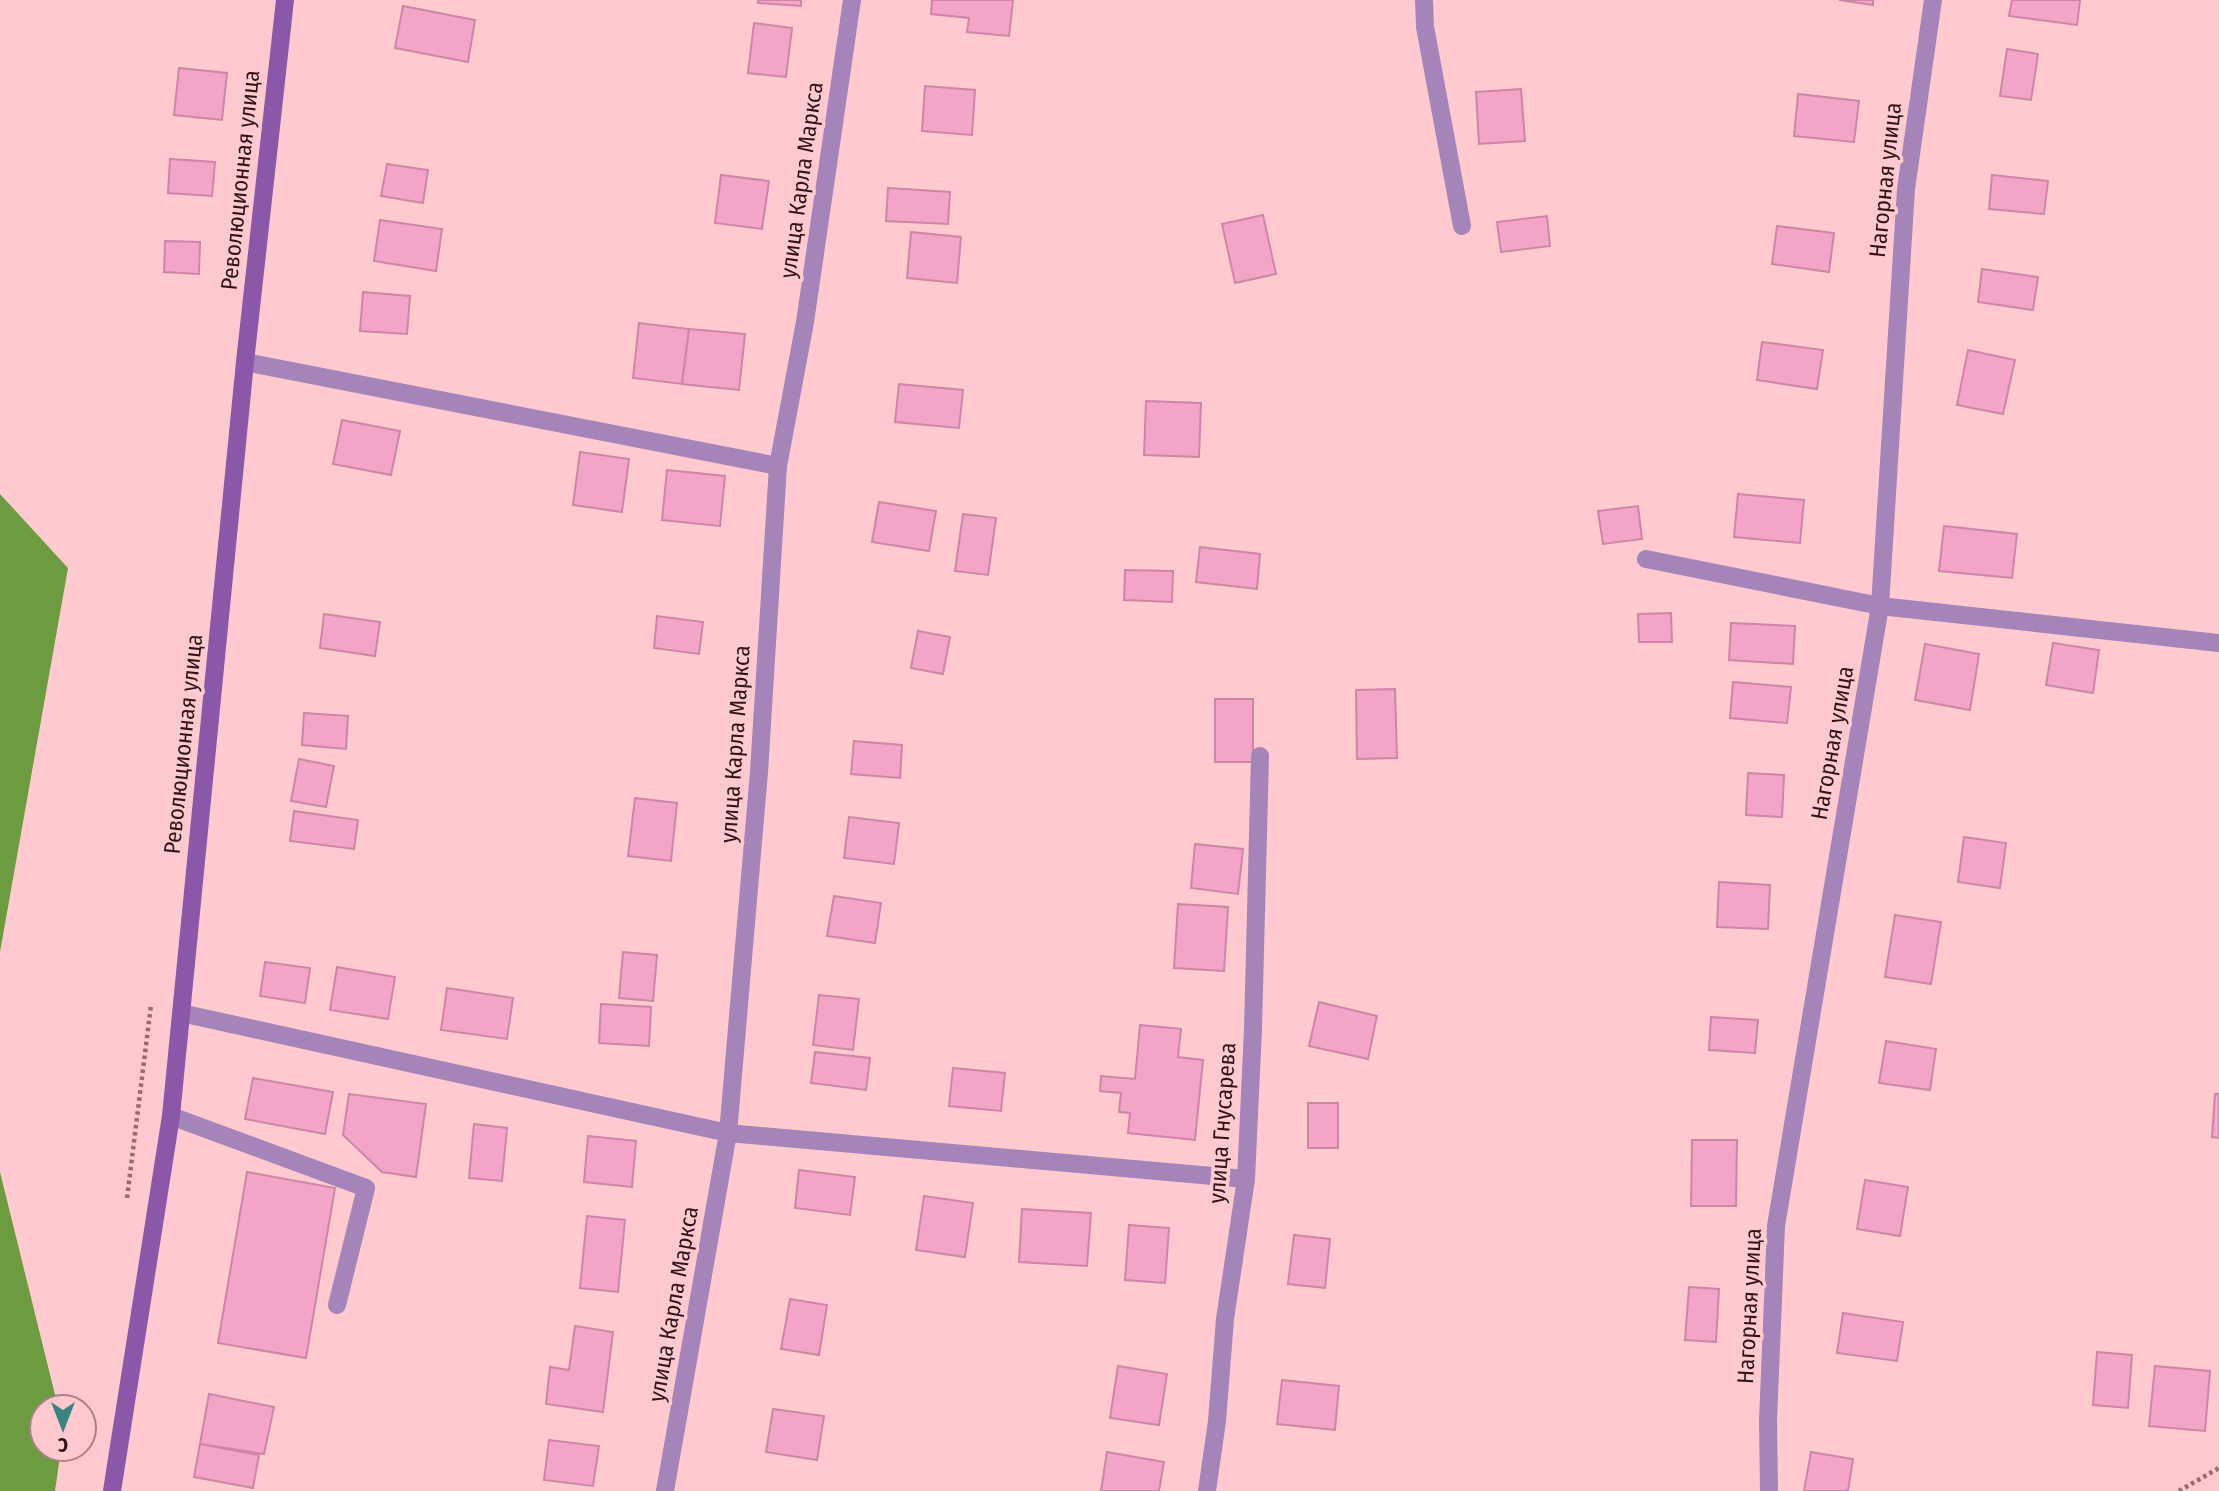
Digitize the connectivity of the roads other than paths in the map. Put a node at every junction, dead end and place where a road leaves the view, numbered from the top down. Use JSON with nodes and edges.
{"nodes":[{"id":1,"x":285,"y":0,"type":"edge"},
{"id":2,"x":852,"y":0,"type":"edge"},
{"id":3,"x":1424,"y":0,"type":"edge"},
{"id":4,"x":1933,"y":0,"type":"edge"},
{"id":5,"x":1462,"y":226,"type":"dead end"},
{"id":6,"x":245,"y":362,"type":"junction"},
{"id":7,"x":778,"y":466,"type":"junction"},
{"id":8,"x":1646,"y":559,"type":"dead end"},
{"id":9,"x":1880,"y":606,"type":"junction"},
{"id":10,"x":2219,"y":643,"type":"edge"},
{"id":11,"x":1260,"y":756,"type":"dead end"},
{"id":12,"x":181,"y":1013,"type":"junction"},
{"id":13,"x":170,"y":1116,"type":"junction"},
{"id":14,"x":728,"y":1133,"type":"junction"},
{"id":15,"x":1246,"y":1179,"type":"junction"},
{"id":16,"x":337,"y":1305,"type":"dead end"},
{"id":17,"x":113,"y":1491,"type":"edge"},
{"id":18,"x":665,"y":1491,"type":"edge"},
{"id":19,"x":1208,"y":1491,"type":"edge"},
{"id":20,"x":1769,"y":1491,"type":"edge"}],
"edges":[{"from":1,"to":6,"type":"main road","name":"Революционная улица"},
{"from":2,"to":7,"type":"street","name":"улица Карла Маркса"},
{"from":3,"to":5,"type":"street"},
{"from":4,"to":9,"type":"street","name":"Нагорная улица"},
{"from":6,"to":7,"type":"street"},
{"from":6,"to":12,"type":"main road","name":"Революционная улица"},
{"from":7,"to":14,"type":"street","name":"улица Карла Маркса"},
{"from":8,"to":9,"type":"street"},
{"from":9,"to":10,"type":"street"},
{"from":9,"to":20,"type":"street","name":"Нагорная улица"},
{"from":11,"to":15,"type":"street","name":"улица Гнусарева"},
{"from":12,"to":13,"type":"main road","name":"Революционная улица"},
{"from":12,"to":14,"type":"street"},
{"from":13,"to":16,"type":"street"},
{"from":13,"to":17,"type":"main road","name":"Революционная улица"},
{"from":14,"to":15,"type":"street"},
{"from":14,"to":18,"type":"street","name":"улица Карла Маркса"},
{"from":15,"to":19,"type":"street","name":"улица Гнусарева"}]}
